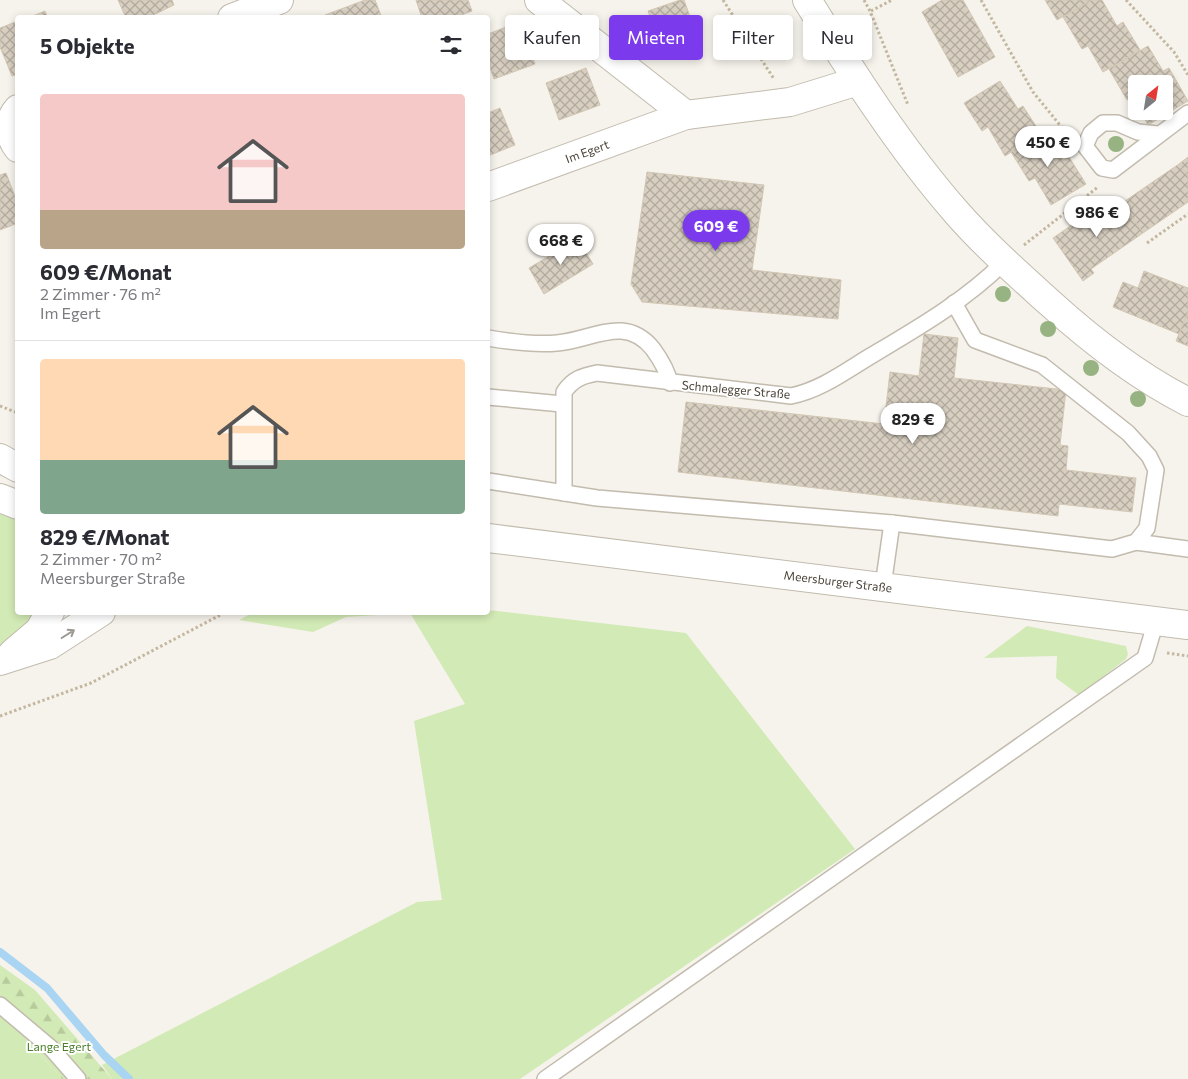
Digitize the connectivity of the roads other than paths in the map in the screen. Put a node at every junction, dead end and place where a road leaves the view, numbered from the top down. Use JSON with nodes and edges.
{"nodes":[{"id":1,"x":279,"y":0,"type":"edge"},
{"id":2,"x":538,"y":0,"type":"edge"},
{"id":3,"x":807,"y":0,"type":"edge"},
{"id":4,"x":240,"y":15,"type":"edge"},
{"id":5,"x":858,"y":81,"type":"junction"},
{"id":6,"x":15,"y":112,"type":"edge"},
{"id":7,"x":1188,"y":113,"type":"edge"},
{"id":8,"x":686,"y":115,"type":"junction"},
{"id":9,"x":1158,"y":134,"type":"junction"},
{"id":10,"x":15,"y":144,"type":"edge"},
{"id":11,"x":490,"y":186,"type":"edge"},
{"id":12,"x":1013,"y":254,"type":"junction"},
{"id":13,"x":954,"y":303,"type":"junction"},
{"id":14,"x":490,"y":338,"type":"edge"},
{"id":15,"x":670,"y":383,"type":"junction"},
{"id":16,"x":490,"y":397,"type":"edge"},
{"id":17,"x":1188,"y":402,"type":"edge"},
{"id":18,"x":562,"y":404,"type":"junction"},
{"id":19,"x":0,"y":458,"type":"edge"},
{"id":20,"x":15,"y":466,"type":"edge"},
{"id":21,"x":0,"y":472,"type":"edge"},
{"id":22,"x":15,"y":474,"type":"edge"},
{"id":23,"x":490,"y":481,"type":"edge"},
{"id":24,"x":564,"y":493,"type":"junction"},
{"id":25,"x":0,"y":498,"type":"edge"},
{"id":26,"x":15,"y":504,"type":"edge"},
{"id":27,"x":892,"y":524,"type":"junction"},
{"id":28,"x":490,"y":538,"type":"edge"},
{"id":29,"x":1136,"y":542,"type":"junction"},
{"id":30,"x":1188,"y":548,"type":"edge"},
{"id":31,"x":883,"y":586,"type":"junction"},
{"id":32,"x":48,"y":615,"type":"edge"},
{"id":33,"x":95,"y":615,"type":"edge"},
{"id":34,"x":1156,"y":621,"type":"junction"},
{"id":35,"x":1188,"y":624,"type":"edge"},
{"id":36,"x":3,"y":660,"type":"edge"},
{"id":37,"x":0,"y":1005,"type":"edge"},
{"id":38,"x":78,"y":1079,"type":"edge"},
{"id":39,"x":545,"y":1079,"type":"edge"}],
"edges":[{"from":1,"to":4,"type":"street"},
{"from":2,"to":8,"type":"street"},
{"from":3,"to":5,"type":"street"},
{"from":5,"to":8,"type":"street","name":"Im Egert"},
{"from":5,"to":12,"type":"street"},
{"from":6,"to":10,"type":"street"},
{"from":7,"to":9,"type":"lane"},
{"from":8,"to":11,"type":"street","name":"Im Egert"},
{"from":9,"to":9,"type":"lane"},
{"from":12,"to":13,"type":"lane","name":"Schmalegger Straße"},
{"from":12,"to":17,"type":"street"},
{"from":13,"to":15,"type":"lane","name":"Schmalegger Straße"},
{"from":13,"to":29,"type":"lane"},
{"from":14,"to":15,"type":"lane","name":"Schmalegger Straße"},
{"from":15,"to":18,"type":"lane"},
{"from":16,"to":18,"type":"lane"},
{"from":18,"to":24,"type":"lane"},
{"from":19,"to":20,"type":"street"},
{"from":21,"to":22,"type":"street"},
{"from":23,"to":24,"type":"lane"},
{"from":24,"to":27,"type":"lane"},
{"from":25,"to":26,"type":"street"},
{"from":27,"to":29,"type":"lane"},
{"from":27,"to":31,"type":"lane"},
{"from":28,"to":31,"type":"street","name":"Meersburger Straße"},
{"from":29,"to":30,"type":"lane"},
{"from":31,"to":34,"type":"street","name":"Meersburger Straße"},
{"from":32,"to":36,"type":"street"},
{"from":36,"to":33,"type":"street","one_way":true},
{"from":34,"to":35,"type":"street","name":"Meersburger Straße"},
{"from":34,"to":39,"type":"lane"},
{"from":37,"to":38,"type":"lane"}]}
